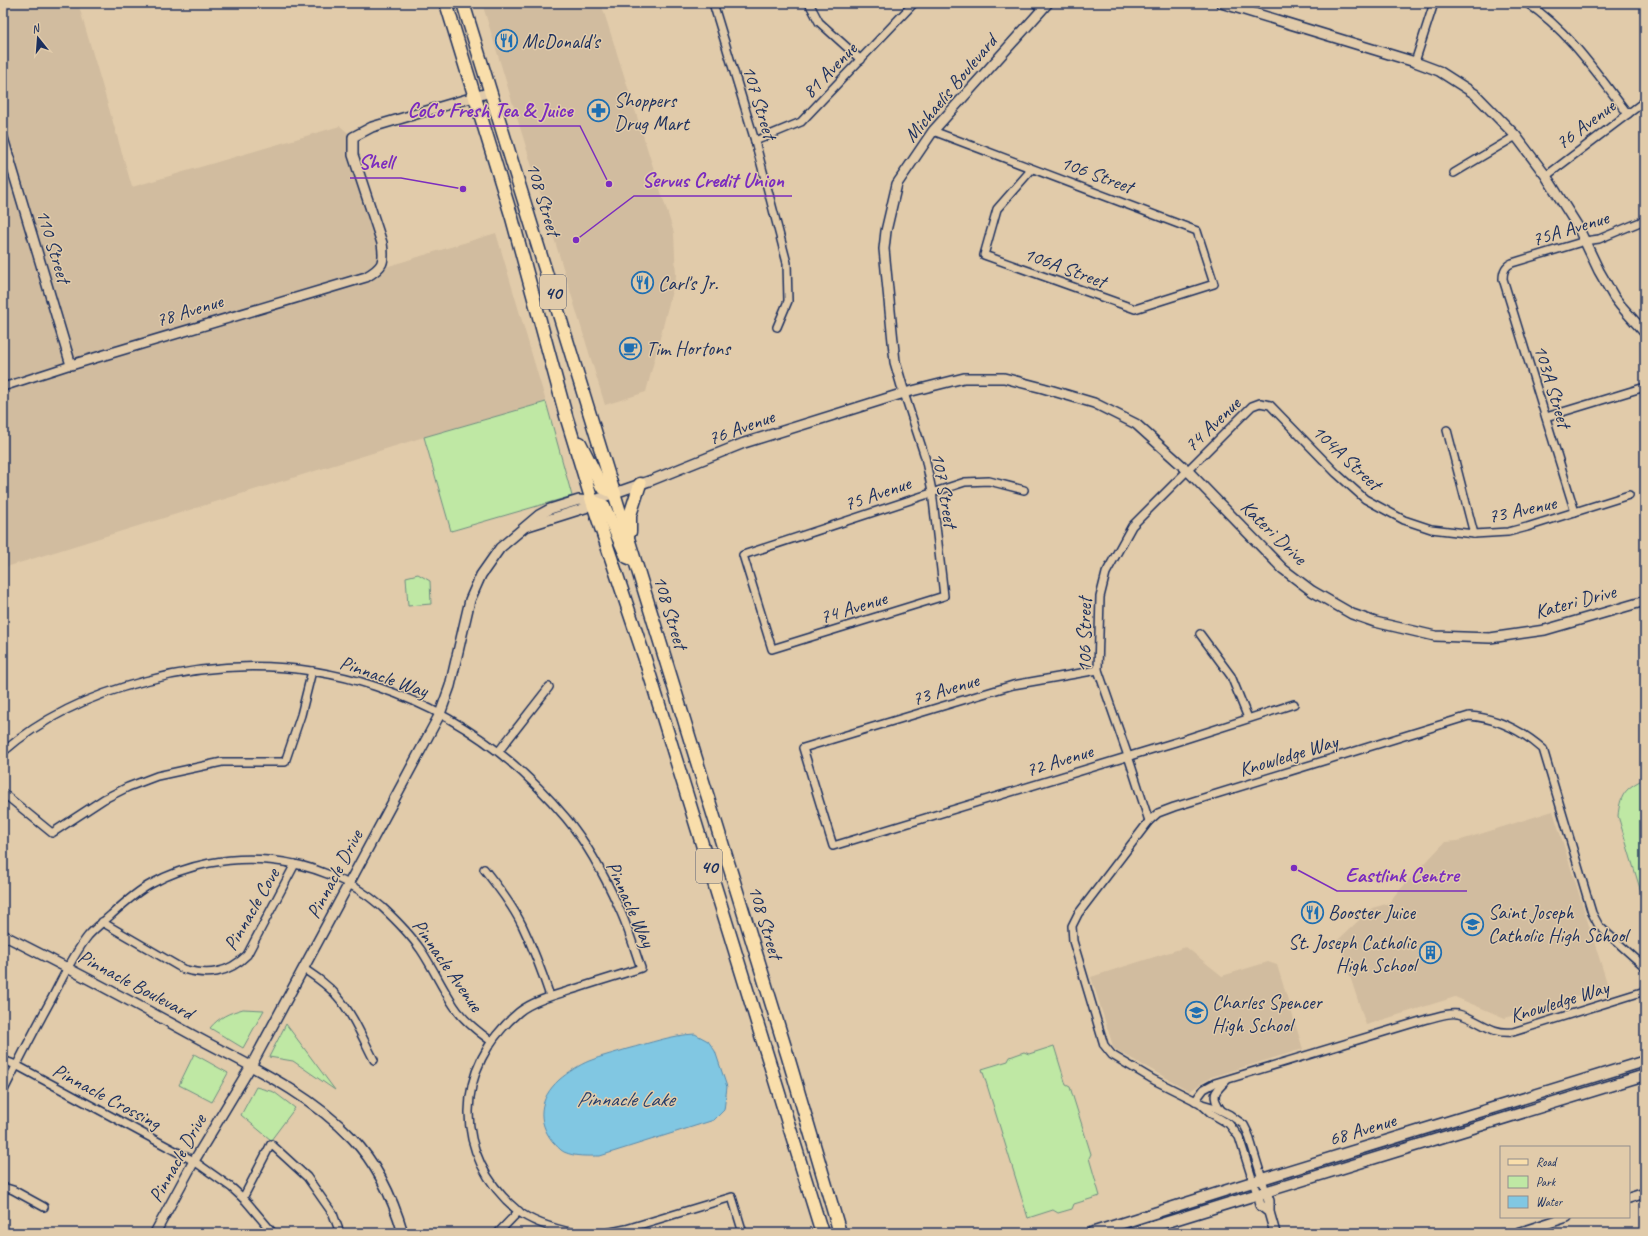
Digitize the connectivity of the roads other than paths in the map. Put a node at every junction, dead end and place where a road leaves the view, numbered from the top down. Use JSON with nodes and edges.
{"nodes":[{"id":1,"x":446,"y":3,"type":"edge"},
{"id":2,"x":463,"y":3,"type":"edge"},
{"id":3,"x":713,"y":3,"type":"edge"},
{"id":4,"x":809,"y":3,"type":"edge"},
{"id":5,"x":914,"y":3,"type":"edge"},
{"id":6,"x":1221,"y":3,"type":"edge"},
{"id":7,"x":1434,"y":3,"type":"edge"},
{"id":8,"x":1527,"y":3,"type":"edge"},
{"id":9,"x":1041,"y":5,"type":"edge"},
{"id":10,"x":861,"y":60,"type":"junction"},
{"id":11,"x":1415,"y":62,"type":"junction"},
{"id":12,"x":492,"y":92,"type":"junction"},
{"id":13,"x":475,"y":97,"type":"junction"},
{"id":14,"x":1645,"y":101,"type":"edge"},
{"id":15,"x":1628,"y":114,"type":"junction"},
{"id":16,"x":933,"y":131,"type":"junction"},
{"id":17,"x":1516,"y":136,"type":"junction"},
{"id":18,"x":3,"y":138,"type":"edge"},
{"id":19,"x":755,"y":141,"type":"junction"},
{"id":20,"x":1032,"y":169,"type":"junction"},
{"id":21,"x":1454,"y":173,"type":"dead end"},
{"id":22,"x":1546,"y":176,"type":"junction"},
{"id":23,"x":1645,"y":220,"type":"edge"},
{"id":24,"x":1585,"y":241,"type":"junction"},
{"id":25,"x":1504,"y":268,"type":"joint"},
{"id":26,"x":1135,"y":309,"type":"joint"},
{"id":27,"x":777,"y":327,"type":"dead end"},
{"id":28,"x":1645,"y":333,"type":"edge"},
{"id":29,"x":71,"y":364,"type":"junction"},
{"id":30,"x":3,"y":386,"type":"edge"},
{"id":31,"x":1645,"y":387,"type":"edge"},
{"id":32,"x":904,"y":393,"type":"junction"},
{"id":33,"x":560,"y":394,"type":"junction"},
{"id":34,"x":1260,"y":403,"type":"joint"},
{"id":35,"x":1546,"y":417,"type":"junction"},
{"id":36,"x":1447,"y":430,"type":"dead end"},
{"id":37,"x":1187,"y":470,"type":"junction"},
{"id":38,"x":640,"y":484,"type":"junction"},
{"id":39,"x":1024,"y":490,"type":"dead end"},
{"id":40,"x":932,"y":491,"type":"junction"},
{"id":41,"x":615,"y":493,"type":"junction"},
{"id":42,"x":1629,"y":496,"type":"dead end"},
{"id":43,"x":592,"y":501,"type":"junction"},
{"id":44,"x":1575,"y":512,"type":"junction"},
{"id":45,"x":1419,"y":526,"type":"joint"},
{"id":46,"x":1474,"y":534,"type":"junction"},
{"id":47,"x":635,"y":560,"type":"junction"},
{"id":48,"x":944,"y":596,"type":"joint"},
{"id":49,"x":1645,"y":601,"type":"edge"},
{"id":50,"x":1200,"y":634,"type":"dead end"},
{"id":51,"x":772,"y":649,"type":"joint"},
{"id":52,"x":1098,"y":670,"type":"junction"},
{"id":53,"x":312,"y":671,"type":"junction"},
{"id":54,"x":549,"y":687,"type":"dead end"},
{"id":55,"x":1294,"y":704,"type":"dead end"},
{"id":56,"x":440,"y":714,"type":"junction"},
{"id":57,"x":1248,"y":718,"type":"junction"},
{"id":58,"x":499,"y":751,"type":"junction"},
{"id":59,"x":3,"y":752,"type":"edge"},
{"id":60,"x":1128,"y":756,"type":"junction"},
{"id":61,"x":3,"y":794,"type":"edge"},
{"id":62,"x":1149,"y":822,"type":"junction"},
{"id":63,"x":833,"y":846,"type":"joint"},
{"id":64,"x":295,"y":864,"type":"junction"},
{"id":65,"x":484,"y":869,"type":"dead end"},
{"id":66,"x":349,"y":884,"type":"junction"},
{"id":67,"x":102,"y":922,"type":"junction"},
{"id":68,"x":3,"y":935,"type":"edge"},
{"id":69,"x":68,"y":967,"type":"junction"},
{"id":70,"x":1645,"y":967,"type":"edge"},
{"id":71,"x":304,"y":969,"type":"junction"},
{"id":72,"x":1645,"y":991,"type":"edge"},
{"id":73,"x":550,"y":996,"type":"junction"},
{"id":74,"x":491,"y":1041,"type":"junction"},
{"id":75,"x":3,"y":1060,"type":"edge"},
{"id":76,"x":374,"y":1060,"type":"dead end"},
{"id":77,"x":1645,"y":1061,"type":"edge"},
{"id":78,"x":16,"y":1065,"type":"junction"},
{"id":79,"x":251,"y":1066,"type":"junction"},
{"id":80,"x":1645,"y":1075,"type":"edge"},
{"id":81,"x":1230,"y":1078,"type":"junction"},
{"id":82,"x":3,"y":1092,"type":"edge"},
{"id":83,"x":1198,"y":1103,"type":"junction"},
{"id":84,"x":1222,"y":1111,"type":"junction"},
{"id":85,"x":194,"y":1161,"type":"junction"},
{"id":86,"x":1258,"y":1180,"type":"junction"},
{"id":87,"x":3,"y":1187,"type":"edge"},
{"id":88,"x":1262,"y":1193,"type":"junction"},
{"id":89,"x":1645,"y":1193,"type":"edge"},
{"id":90,"x":243,"y":1198,"type":"junction"},
{"id":91,"x":1630,"y":1198,"type":"edge"},
{"id":92,"x":44,"y":1207,"type":"dead end"},
{"id":93,"x":519,"y":1211,"type":"junction"},
{"id":94,"x":1564,"y":1218,"type":"edge"},
{"id":95,"x":155,"y":1233,"type":"edge"},
{"id":96,"x":273,"y":1233,"type":"edge"},
{"id":97,"x":340,"y":1233,"type":"edge"},
{"id":98,"x":403,"y":1233,"type":"edge"},
{"id":99,"x":498,"y":1233,"type":"edge"},
{"id":100,"x":574,"y":1233,"type":"edge"},
{"id":101,"x":606,"y":1233,"type":"edge"},
{"id":102,"x":743,"y":1233,"type":"edge"},
{"id":103,"x":822,"y":1233,"type":"edge"},
{"id":104,"x":840,"y":1233,"type":"edge"},
{"id":105,"x":1091,"y":1233,"type":"edge"},
{"id":106,"x":1132,"y":1233,"type":"edge"},
{"id":107,"x":1275,"y":1233,"type":"edge"},
{"id":108,"x":1518,"y":1233,"type":"edge"}],
"edges":[{"from":1,"to":13,"type":"main road","name":"108 Street","number":"40"},
{"from":2,"to":12,"type":"main road","name":"108 Street","number":"40"},
{"from":3,"to":19,"type":"street","name":"107 Street"},
{"from":4,"to":10,"type":"street"},
{"from":5,"to":10,"type":"street","name":"81 Avenue"},
{"from":6,"to":11,"type":"street"},
{"from":7,"to":11,"type":"street"},
{"from":8,"to":15,"type":"street"},
{"from":9,"to":16,"type":"street","name":"Michaelis Boulevard"},
{"from":10,"to":19,"type":"street","name":"81 Avenue"},
{"from":11,"to":17,"type":"street"},
{"from":12,"to":13,"type":"street"},
{"from":12,"to":41,"type":"main road","name":"108 Street","number":"40"},
{"from":13,"to":29,"type":"street","name":"78 Avenue"},
{"from":13,"to":33,"type":"main road","name":"108 Street","number":"40"},
{"from":14,"to":15,"type":"street","name":"76 Avenue"},
{"from":15,"to":22,"type":"street","name":"76 Avenue"},
{"from":16,"to":20,"type":"street","name":"106 Street"},
{"from":16,"to":32,"type":"street","name":"Michaelis Boulevard"},
{"from":17,"to":21,"type":"street"},
{"from":17,"to":22,"type":"street"},
{"from":18,"to":29,"type":"street","name":"110 Street"},
{"from":19,"to":27,"type":"street","name":"107 Street"},
{"from":20,"to":26,"type":"street","name":"106A Street"},
{"from":20,"to":26,"type":"street","name":"106 Street"},
{"from":22,"to":24,"type":"street"},
{"from":23,"to":24,"type":"street","name":"75A Avenue"},
{"from":24,"to":25,"type":"street","name":"75A Avenue"},
{"from":24,"to":28,"type":"street"},
{"from":25,"to":35,"type":"street","name":"103A Street"},
{"from":29,"to":30,"type":"street","name":"78 Avenue"},
{"from":31,"to":35,"type":"street"},
{"from":32,"to":37,"type":"street","name":"Kateri Drive"},
{"from":32,"to":38,"type":"street","name":"76 Avenue"},
{"from":32,"to":40,"type":"street","name":"107 Street"},
{"from":33,"to":41,"type":"main road"},
{"from":33,"to":43,"type":"main road","name":"108 Street","number":"40"},
{"from":34,"to":37,"type":"street","name":"74 Avenue"},
{"from":34,"to":45,"type":"street","name":"104A Street"},
{"from":35,"to":44,"type":"street","name":"103A Street"},
{"from":36,"to":46,"type":"street"},
{"from":37,"to":49,"type":"street","name":"Kateri Drive"},
{"from":37,"to":52,"type":"street","name":"106 Street"},
{"from":38,"to":41,"type":"street","name":"76 Avenue"},
{"from":38,"to":47,"type":"main road"},
{"from":39,"to":40,"type":"street","name":"75 Avenue"},
{"from":40,"to":48,"type":"street","name":"107 Street"},
{"from":40,"to":51,"type":"street","name":"75 Avenue"},
{"from":41,"to":43,"type":"street","name":"76 Avenue"},
{"from":41,"to":47,"type":"main road","name":"108 Street","number":"40"},
{"from":42,"to":44,"type":"street","name":"73 Avenue"},
{"from":43,"to":47,"type":"main road"},
{"from":43,"to":56,"type":"street","name":"Pinnacle Drive"},
{"from":43,"to":103,"type":"main road","name":"108 Street","number":"40"},
{"from":44,"to":46,"type":"street","name":"73 Avenue"},
{"from":45,"to":46,"type":"street","name":"73 Avenue"},
{"from":47,"to":104,"type":"main road","name":"108 Street","number":"40"},
{"from":48,"to":51,"type":"street","name":"74 Avenue"},
{"from":50,"to":57,"type":"street"},
{"from":52,"to":60,"type":"street","name":"106 Street"},
{"from":52,"to":63,"type":"street","name":"73 Avenue"},
{"from":53,"to":56,"type":"street","name":"Pinnacle Way"},
{"from":53,"to":59,"type":"street","name":"Pinnacle Way"},
{"from":53,"to":61,"type":"street"},
{"from":54,"to":58,"type":"street"},
{"from":55,"to":57,"type":"street","name":"72 Avenue"},
{"from":56,"to":58,"type":"street","name":"Pinnacle Way"},
{"from":56,"to":66,"type":"street","name":"Pinnacle Drive"},
{"from":57,"to":60,"type":"street","name":"72 Avenue"},
{"from":58,"to":73,"type":"street","name":"Pinnacle Way"},
{"from":60,"to":62,"type":"street","name":"106 Street"},
{"from":60,"to":63,"type":"street","name":"72 Avenue"},
{"from":62,"to":70,"type":"street","name":"Knowledge Way"},
{"from":62,"to":83,"type":"street","name":"Knowledge Way"},
{"from":64,"to":66,"type":"street","name":"Pinnacle Avenue"},
{"from":64,"to":67,"type":"street","name":"Pinnacle Avenue"},
{"from":64,"to":67,"type":"street","name":"Pinnacle Cove"},
{"from":65,"to":73,"type":"street"},
{"from":66,"to":71,"type":"street","name":"Pinnacle Drive"},
{"from":66,"to":74,"type":"street","name":"Pinnacle Avenue"},
{"from":67,"to":69,"type":"street","name":"Pinnacle Avenue"},
{"from":68,"to":69,"type":"street","name":"Pinnacle Boulevard"},
{"from":69,"to":78,"type":"street","name":"Pinnacle Avenue"},
{"from":69,"to":79,"type":"street","name":"Pinnacle Boulevard"},
{"from":71,"to":76,"type":"street"},
{"from":71,"to":79,"type":"street","name":"Pinnacle Drive"},
{"from":72,"to":81,"type":"street","name":"Knowledge Way"},
{"from":73,"to":74,"type":"street"},
{"from":74,"to":93,"type":"street"},
{"from":75,"to":78,"type":"street","name":"Pinnacle Crossing"},
{"from":77,"to":86,"type":"main road","name":"68 Avenue"},
{"from":78,"to":82,"type":"street","name":"Pinnacle Avenue"},
{"from":78,"to":85,"type":"street","name":"Pinnacle Crossing"},
{"from":79,"to":85,"type":"street","name":"Pinnacle Drive"},
{"from":79,"to":98,"type":"street","name":"Pinnacle Boulevard"},
{"from":80,"to":88,"type":"main road","name":"68 Avenue"},
{"from":81,"to":83,"type":"street","name":"Knowledge Way"},
{"from":81,"to":84,"type":"street","name":"Knowledge Way"},
{"from":83,"to":84,"type":"street","name":"Knowledge Way"},
{"from":83,"to":86,"type":"street","name":"Knowledge Way"},
{"from":84,"to":86,"type":"street","name":"Knowledge Way"},
{"from":85,"to":90,"type":"street","name":"Pinnacle Crossing"},
{"from":85,"to":95,"type":"street","name":"Pinnacle Drive"},
{"from":86,"to":88,"type":"street","name":"Knowledge Way"},
{"from":86,"to":105,"type":"main road","name":"68 Avenue"},
{"from":87,"to":92,"type":"street"},
{"from":88,"to":106,"type":"main road","name":"68 Avenue"},
{"from":88,"to":107,"type":"street"},
{"from":89,"to":91,"type":"street"},
{"from":90,"to":96,"type":"street","name":"Pinnacle Crossing"},
{"from":90,"to":97,"type":"street"},
{"from":93,"to":99,"type":"street"},
{"from":93,"to":100,"type":"street"},
{"from":94,"to":108,"type":"street"},
{"from":101,"to":102,"type":"street"}]}
